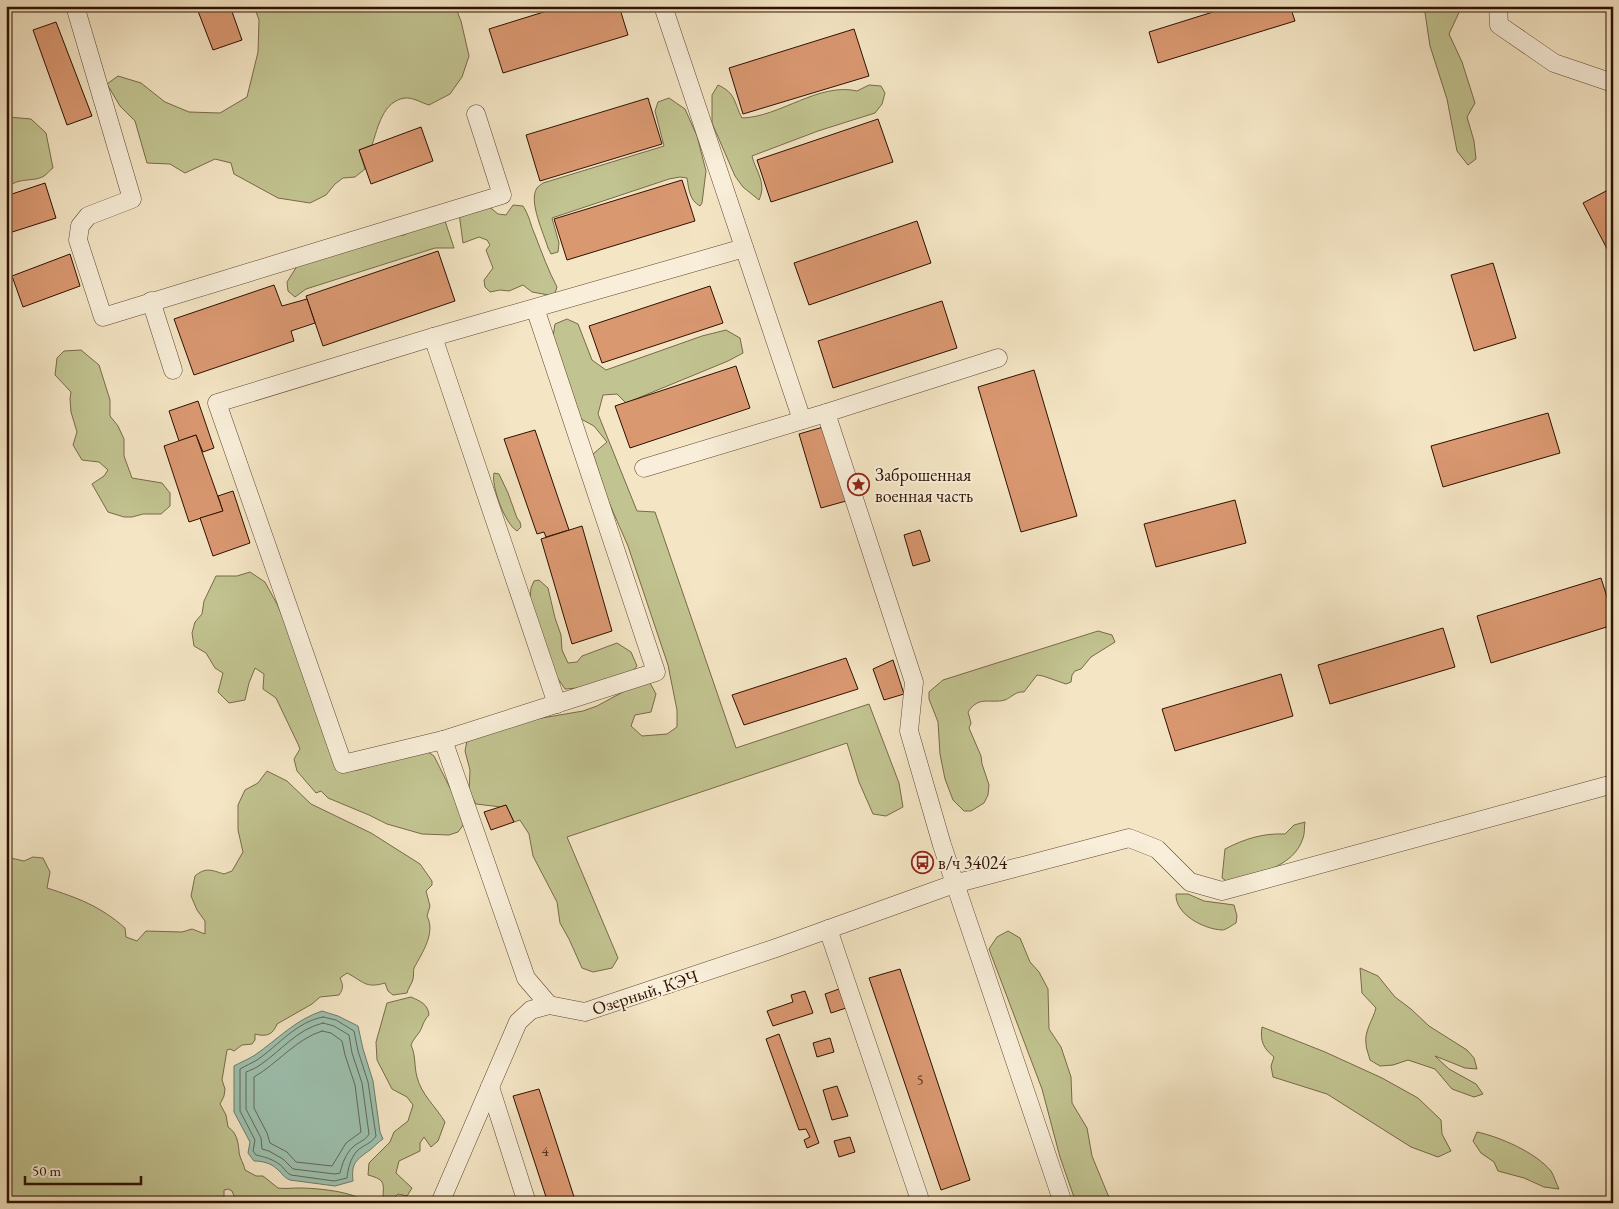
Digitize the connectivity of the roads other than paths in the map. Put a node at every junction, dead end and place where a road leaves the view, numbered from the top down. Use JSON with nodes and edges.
{"nodes":[{"id":1,"x":75,"y":6,"type":"edge"},
{"id":2,"x":663,"y":6,"type":"edge"},
{"id":3,"x":1498,"y":6,"type":"edge"},
{"id":4,"x":1613,"y":83,"type":"edge"},
{"id":5,"x":476,"y":114,"type":"dead end"},
{"id":6,"x":744,"y":248,"type":"junction"},
{"id":7,"x":151,"y":301,"type":"junction"},
{"id":8,"x":535,"y":308,"type":"junction"},
{"id":9,"x":433,"y":337,"type":"junction"},
{"id":10,"x":998,"y":358,"type":"dead end"},
{"id":11,"x":173,"y":370,"type":"dead end"},
{"id":12,"x":826,"y":413,"type":"junction"},
{"id":13,"x":802,"y":420,"type":"junction"},
{"id":14,"x":644,"y":468,"type":"dead end"},
{"id":15,"x":557,"y":704,"type":"junction"},
{"id":16,"x":443,"y":740,"type":"junction"},
{"id":17,"x":1613,"y":784,"type":"edge"},
{"id":18,"x":954,"y":884,"type":"junction"},
{"id":19,"x":828,"y":929,"type":"junction"},
{"id":20,"x":549,"y":1005,"type":"junction"},
{"id":21,"x":490,"y":1087,"type":"junction"},
{"id":22,"x":440,"y":1203,"type":"edge"},
{"id":23,"x":527,"y":1203,"type":"edge"},
{"id":24,"x":921,"y":1203,"type":"edge"},
{"id":25,"x":1063,"y":1203,"type":"edge"}],
"edges":[{"from":1,"to":7,"type":"street"},
{"from":2,"to":6,"type":"street"},
{"from":3,"to":4,"type":"street"},
{"from":5,"to":7,"type":"street"},
{"from":6,"to":8,"type":"street"},
{"from":6,"to":13,"type":"street"},
{"from":7,"to":11,"type":"street"},
{"from":8,"to":9,"type":"street"},
{"from":8,"to":15,"type":"street"},
{"from":9,"to":15,"type":"street"},
{"from":9,"to":16,"type":"street"},
{"from":10,"to":12,"type":"street"},
{"from":12,"to":13,"type":"street"},
{"from":12,"to":18,"type":"street"},
{"from":13,"to":14,"type":"street"},
{"from":15,"to":16,"type":"street"},
{"from":16,"to":20,"type":"street"},
{"from":17,"to":18,"type":"street","name":"Озерный, КЭЧ"},
{"from":18,"to":19,"type":"street","name":"Озерный, КЭЧ"},
{"from":18,"to":25,"type":"street"},
{"from":19,"to":20,"type":"street","name":"Озерный, КЭЧ"},
{"from":19,"to":24,"type":"street"},
{"from":20,"to":21,"type":"street"},
{"from":21,"to":22,"type":"street"},
{"from":21,"to":23,"type":"street"}]}
